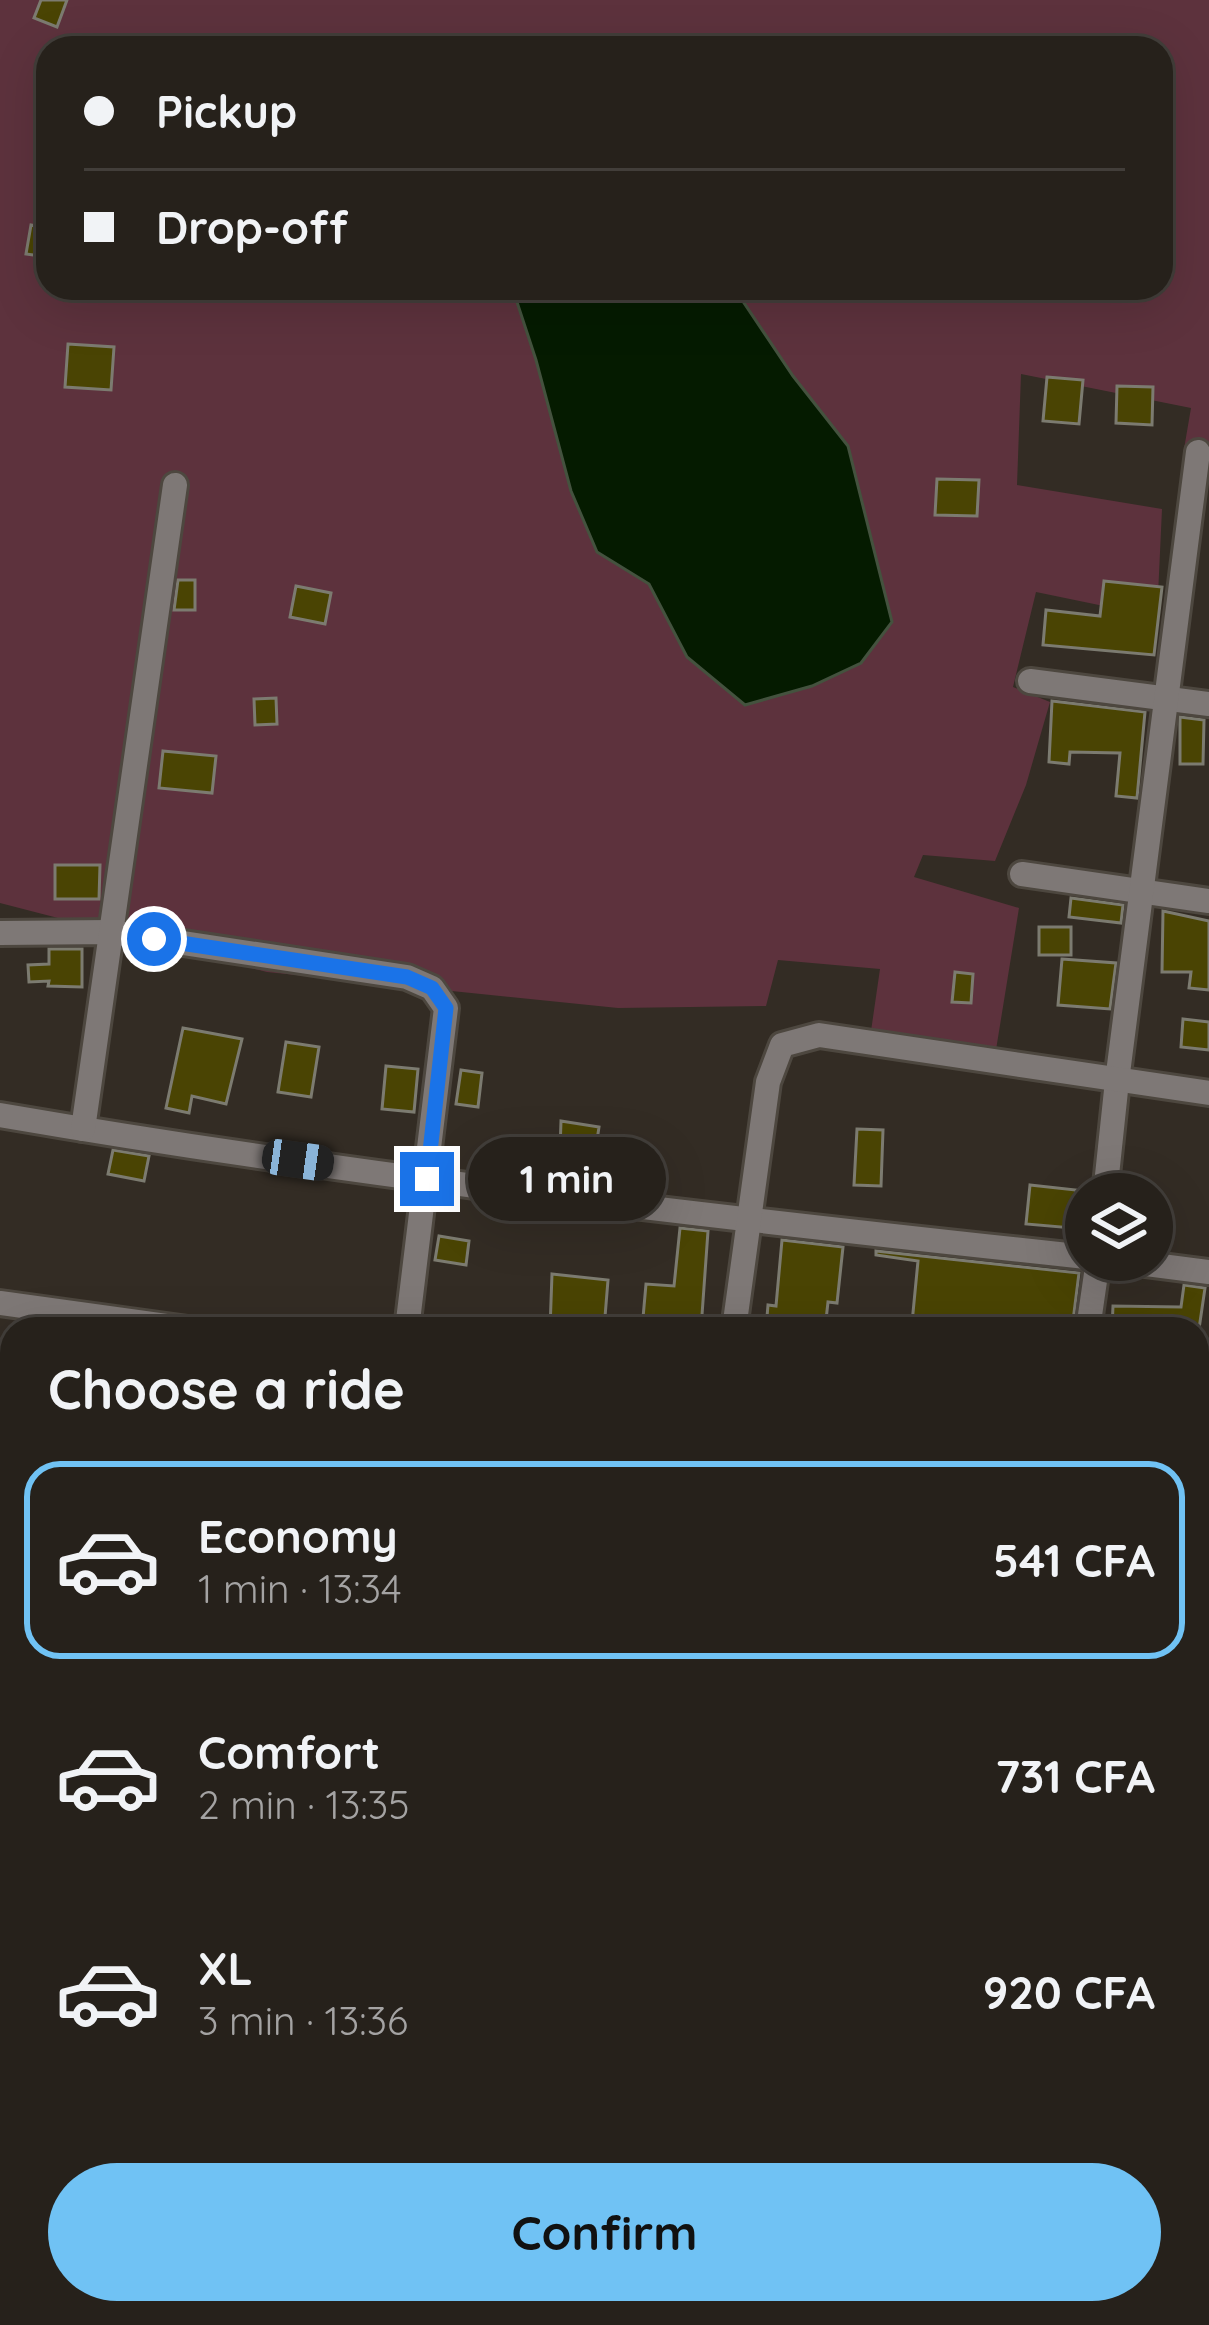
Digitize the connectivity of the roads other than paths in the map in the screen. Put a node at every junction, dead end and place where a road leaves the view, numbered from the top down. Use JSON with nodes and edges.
{"nodes":[{"id":1,"x":1198,"y":452,"type":"dead end"},
{"id":2,"x":175,"y":484,"type":"dead end"},
{"id":3,"x":1030,"y":681,"type":"dead end"},
{"id":4,"x":1166,"y":699,"type":"junction"},
{"id":5,"x":1209,"y":704,"type":"edge"},
{"id":6,"x":1022,"y":874,"type":"dead end"},
{"id":7,"x":1141,"y":891,"type":"junction"},
{"id":8,"x":1209,"y":901,"type":"edge"},
{"id":9,"x":112,"y":932,"type":"junction"},
{"id":10,"x":0,"y":933,"type":"edge"},
{"id":11,"x":1117,"y":1081,"type":"junction"},
{"id":12,"x":1209,"y":1094,"type":"edge"},
{"id":13,"x":0,"y":1115,"type":"edge"},
{"id":14,"x":83,"y":1130,"type":"junction"},
{"id":15,"x":1107,"y":1173,"type":"edge"},
{"id":16,"x":427,"y":1179,"type":"junction"},
{"id":17,"x":748,"y":1221,"type":"junction"},
{"id":18,"x":1065,"y":1255,"type":"edge"},
{"id":19,"x":1173,"y":1267,"type":"edge"},
{"id":20,"x":1209,"y":1272,"type":"edge"},
{"id":21,"x":1095,"y":1281,"type":"edge"},
{"id":22,"x":0,"y":1304,"type":"edge"},
{"id":23,"x":98,"y":1317,"type":"edge"},
{"id":24,"x":408,"y":1317,"type":"edge"},
{"id":25,"x":736,"y":1317,"type":"edge"},
{"id":26,"x":1090,"y":1317,"type":"edge"}],
"edges":[{"from":1,"to":4,"type":"street"},
{"from":2,"to":9,"type":"street"},
{"from":3,"to":4,"type":"street"},
{"from":4,"to":5,"type":"street"},
{"from":4,"to":7,"type":"street"},
{"from":6,"to":7,"type":"street"},
{"from":7,"to":8,"type":"street"},
{"from":7,"to":11,"type":"street"},
{"from":9,"to":10,"type":"street"},
{"from":9,"to":14,"type":"street"},
{"from":9,"to":16,"type":"street"},
{"from":11,"to":12,"type":"street"},
{"from":11,"to":15,"type":"street"},
{"from":11,"to":17,"type":"street"},
{"from":13,"to":14,"type":"street"},
{"from":14,"to":16,"type":"street"},
{"from":16,"to":17,"type":"street"},
{"from":16,"to":24,"type":"street"},
{"from":17,"to":18,"type":"street"},
{"from":17,"to":25,"type":"street"},
{"from":19,"to":20,"type":"street"},
{"from":21,"to":26,"type":"street"},
{"from":22,"to":23,"type":"street"}]}
